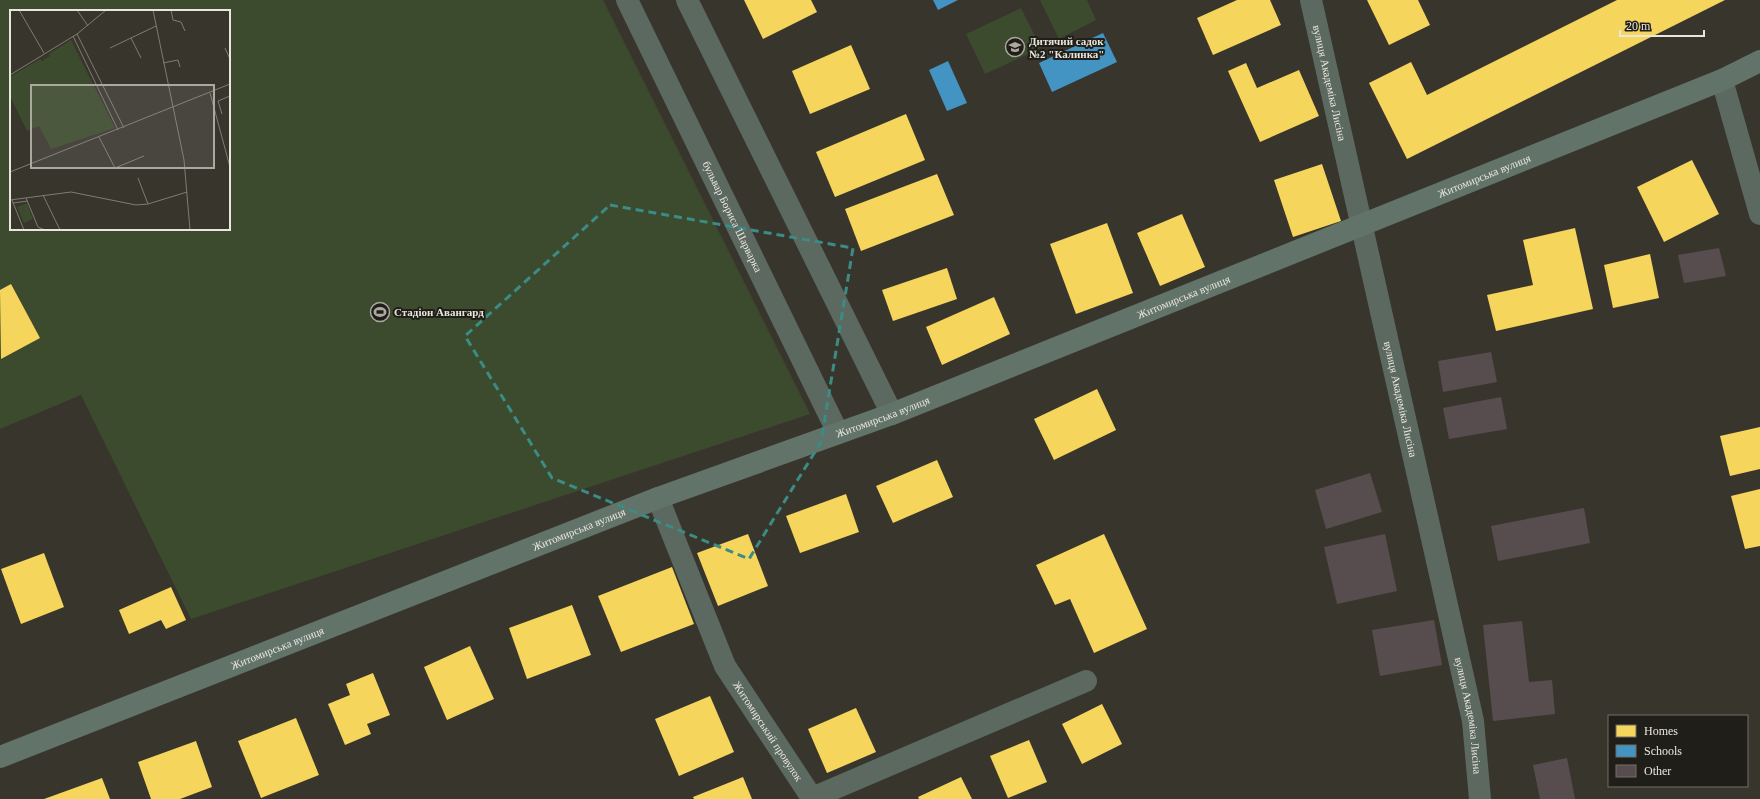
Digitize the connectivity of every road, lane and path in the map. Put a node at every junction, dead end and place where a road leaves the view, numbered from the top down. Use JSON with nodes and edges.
{"nodes":[{"id":1,"x":627,"y":0,"type":"edge"},
{"id":2,"x":687,"y":0,"type":"edge"},
{"id":3,"x":1311,"y":0,"type":"edge"},
{"id":4,"x":1760,"y":61,"type":"edge"},
{"id":5,"x":1722,"y":80,"type":"junction"},
{"id":6,"x":1760,"y":214,"type":"edge"},
{"id":7,"x":1362,"y":225,"type":"junction"},
{"id":8,"x":892,"y":414,"type":"junction"},
{"id":9,"x":838,"y":433,"type":"junction"},
{"id":10,"x":658,"y":498,"type":"junction"},
{"id":11,"x":1086,"y":682,"type":"dead end"},
{"id":12,"x":0,"y":757,"type":"edge"},
{"id":13,"x":1480,"y":799,"type":"edge"}],
"edges":[{"from":1,"to":9,"type":"street","name":"бульвар Бориса Шарварка"},
{"from":2,"to":8,"type":"street"},
{"from":3,"to":7,"type":"street","name":"вулиця Академіка Лисіна"},
{"from":4,"to":5,"type":"main road","name":"Житомирська вулиця"},
{"from":5,"to":6,"type":"street"},
{"from":5,"to":7,"type":"main road","name":"Житомирська вулиця"},
{"from":7,"to":8,"type":"main road","name":"Житомирська вулиця"},
{"from":7,"to":13,"type":"street","name":"вулиця Академіка Лисіна"},
{"from":8,"to":9,"type":"main road","name":"Житомирська вулиця"},
{"from":9,"to":10,"type":"main road","name":"Житомирська вулиця"},
{"from":10,"to":11,"type":"street","name":"Житомирський провулок"},
{"from":10,"to":12,"type":"main road","name":"Житомирська вулиця"}]}
